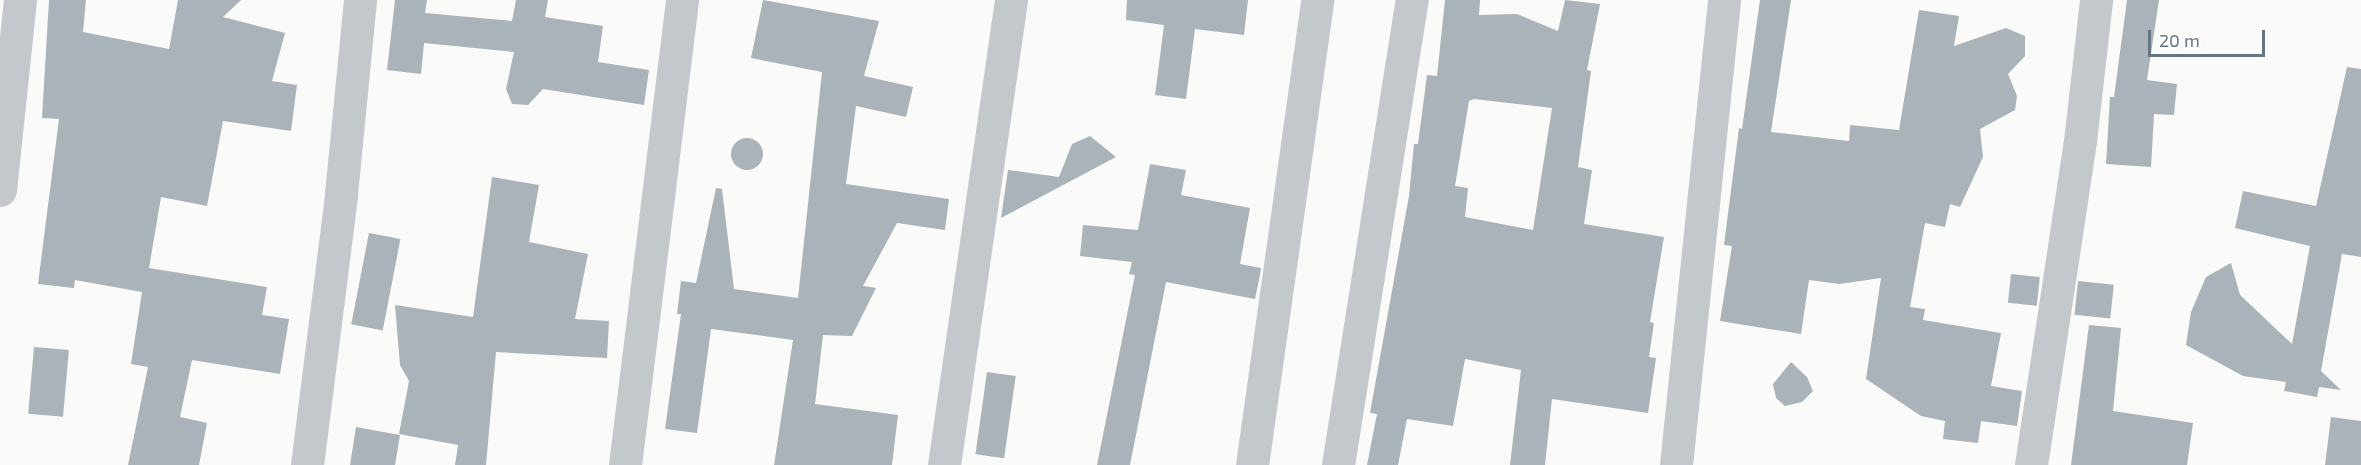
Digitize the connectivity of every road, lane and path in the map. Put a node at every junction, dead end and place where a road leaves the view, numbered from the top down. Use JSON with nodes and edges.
{"nodes":[{"id":1,"x":21,"y":0,"type":"edge"},
{"id":2,"x":360,"y":0,"type":"edge"},
{"id":3,"x":682,"y":0,"type":"edge"},
{"id":4,"x":1011,"y":0,"type":"edge"},
{"id":5,"x":1317,"y":0,"type":"edge"},
{"id":6,"x":1412,"y":0,"type":"edge"},
{"id":7,"x":1724,"y":0,"type":"edge"},
{"id":8,"x":2096,"y":0,"type":"edge"},
{"id":9,"x":0,"y":190,"type":"edge"},
{"id":10,"x":307,"y":465,"type":"edge"},
{"id":11,"x":625,"y":465,"type":"edge"},
{"id":12,"x":944,"y":465,"type":"edge"},
{"id":13,"x":1252,"y":465,"type":"edge"},
{"id":14,"x":1338,"y":465,"type":"edge"},
{"id":15,"x":1676,"y":465,"type":"edge"},
{"id":16,"x":2031,"y":465,"type":"edge"}],
"edges":[{"from":1,"to":9,"type":"street"},
{"from":2,"to":10,"type":"street"},
{"from":3,"to":11,"type":"street"},
{"from":4,"to":12,"type":"street"},
{"from":5,"to":13,"type":"street"},
{"from":6,"to":14,"type":"street"},
{"from":7,"to":15,"type":"street"},
{"from":8,"to":16,"type":"street"}]}
